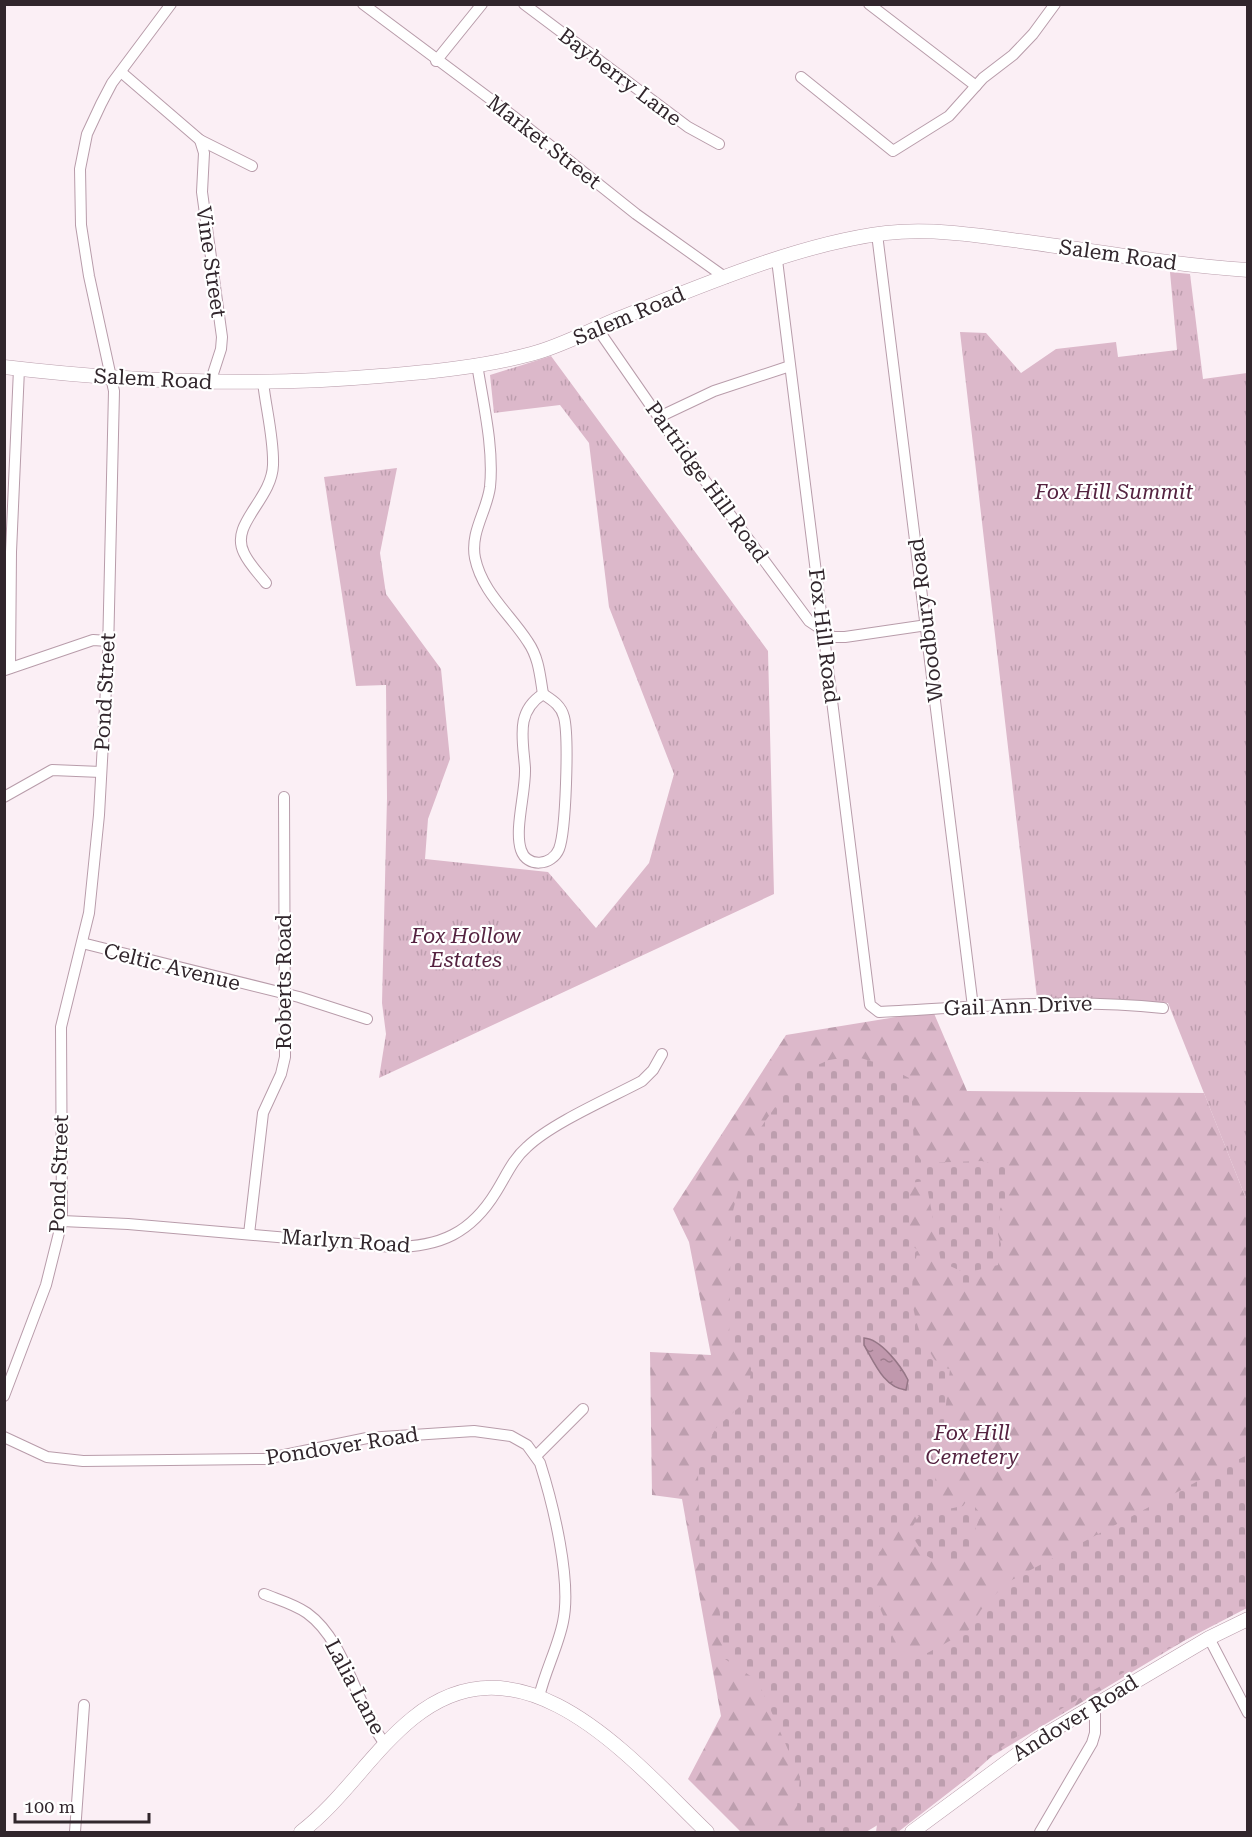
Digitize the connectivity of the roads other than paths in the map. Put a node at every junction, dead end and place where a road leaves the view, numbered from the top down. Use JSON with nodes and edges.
{"nodes":[{"id":1,"x":363,"y":4,"type":"edge"},
{"id":2,"x":482,"y":4,"type":"edge"},
{"id":3,"x":524,"y":4,"type":"edge"},
{"id":4,"x":868,"y":4,"type":"edge"},
{"id":5,"x":1055,"y":4,"type":"edge"},
{"id":6,"x":165,"y":7,"type":"edge"},
{"id":7,"x":436,"y":61,"type":"junction"},
{"id":8,"x":121,"y":72,"type":"junction"},
{"id":9,"x":801,"y":77,"type":"dead end"},
{"id":10,"x":976,"y":86,"type":"junction"},
{"id":11,"x":200,"y":140,"type":"junction"},
{"id":12,"x":719,"y":144,"type":"dead end"},
{"id":13,"x":252,"y":166,"type":"dead end"},
{"id":14,"x":877,"y":234,"type":"junction"},
{"id":15,"x":777,"y":260,"type":"junction"},
{"id":16,"x":1248,"y":270,"type":"edge"},
{"id":17,"x":726,"y":278,"type":"junction"},
{"id":18,"x":597,"y":328,"type":"junction"},
{"id":19,"x":477,"y":364,"type":"junction"},
{"id":20,"x":790,"y":366,"type":"junction"},
{"id":21,"x":12,"y":368,"type":"edge"},
{"id":22,"x":111,"y":377,"type":"junction"},
{"id":23,"x":263,"y":382,"type":"junction"},
{"id":24,"x":210,"y":383,"type":"junction"},
{"id":25,"x":659,"y":417,"type":"junction"},
{"id":26,"x":266,"y":583,"type":"dead end"},
{"id":27,"x":927,"y":625,"type":"junction"},
{"id":28,"x":823,"y":631,"type":"junction"},
{"id":29,"x":108,"y":641,"type":"junction"},
{"id":30,"x":7,"y":669,"type":"edge"},
{"id":31,"x":543,"y":694,"type":"junction"},
{"id":32,"x":101,"y":772,"type":"junction"},
{"id":33,"x":4,"y":797,"type":"edge"},
{"id":34,"x":284,"y":797,"type":"dead end"},
{"id":35,"x":82,"y":943,"type":"junction"},
{"id":36,"x":285,"y":994,"type":"junction"},
{"id":37,"x":973,"y":1007,"type":"junction"},
{"id":38,"x":1163,"y":1008,"type":"dead end"},
{"id":39,"x":874,"y":1010,"type":"joint"},
{"id":40,"x":367,"y":1019,"type":"dead end"},
{"id":41,"x":662,"y":1054,"type":"dead end"},
{"id":42,"x":62,"y":1221,"type":"junction"},
{"id":43,"x":249,"y":1234,"type":"junction"},
{"id":44,"x":4,"y":1396,"type":"edge"},
{"id":45,"x":583,"y":1409,"type":"dead end"},
{"id":46,"x":4,"y":1437,"type":"edge"},
{"id":47,"x":537,"y":1456,"type":"junction"},
{"id":48,"x":264,"y":1594,"type":"dead end"},
{"id":49,"x":1248,"y":1619,"type":"edge"},
{"id":50,"x":1209,"y":1638,"type":"junction"},
{"id":51,"x":539,"y":1697,"type":"junction"},
{"id":52,"x":1095,"y":1704,"type":"junction"},
{"id":53,"x":84,"y":1705,"type":"dead end"},
{"id":54,"x":1248,"y":1713,"type":"edge"},
{"id":55,"x":385,"y":1744,"type":"junction"},
{"id":56,"x":75,"y":1833,"type":"edge"},
{"id":57,"x":301,"y":1833,"type":"edge"},
{"id":58,"x":707,"y":1833,"type":"edge"},
{"id":59,"x":912,"y":1833,"type":"edge"},
{"id":60,"x":1040,"y":1833,"type":"edge"}],
"edges":[{"from":1,"to":7,"type":"street","name":"Market Street"},
{"from":2,"to":7,"type":"street"},
{"from":3,"to":12,"type":"street","name":"Bayberry Lane"},
{"from":4,"to":10,"type":"street"},
{"from":5,"to":10,"type":"street"},
{"from":6,"to":8,"type":"street","name":"Pond Street"},
{"from":7,"to":17,"type":"street","name":"Market Street"},
{"from":8,"to":11,"type":"street"},
{"from":8,"to":22,"type":"street","name":"Pond Street"},
{"from":9,"to":10,"type":"street"},
{"from":11,"to":13,"type":"street"},
{"from":11,"to":24,"type":"street","name":"Vine Street"},
{"from":14,"to":15,"type":"main road","name":"Salem Road"},
{"from":14,"to":16,"type":"main road","name":"Salem Road"},
{"from":14,"to":27,"type":"street","name":"Woodbury Road"},
{"from":15,"to":17,"type":"main road","name":"Salem Road"},
{"from":15,"to":20,"type":"street","name":"Fox Hill Road"},
{"from":17,"to":18,"type":"main road","name":"Salem Road"},
{"from":18,"to":19,"type":"main road","name":"Salem Road"},
{"from":18,"to":25,"type":"street","name":"Partridge Hill Road"},
{"from":19,"to":23,"type":"main road","name":"Salem Road"},
{"from":19,"to":31,"type":"street"},
{"from":20,"to":25,"type":"street"},
{"from":20,"to":28,"type":"street","name":"Fox Hill Road"},
{"from":21,"to":22,"type":"main road","name":"Salem Road"},
{"from":21,"to":30,"type":"street"},
{"from":22,"to":24,"type":"main road","name":"Salem Road"},
{"from":22,"to":29,"type":"street","name":"Pond Street"},
{"from":23,"to":24,"type":"main road","name":"Salem Road"},
{"from":23,"to":26,"type":"street"},
{"from":25,"to":28,"type":"street","name":"Partridge Hill Road"},
{"from":27,"to":28,"type":"street"},
{"from":27,"to":37,"type":"street","name":"Woodbury Road"},
{"from":28,"to":39,"type":"street","name":"Fox Hill Road"},
{"from":29,"to":30,"type":"street"},
{"from":29,"to":32,"type":"street","name":"Pond Street"},
{"from":31,"to":31,"type":"street"},
{"from":32,"to":33,"type":"street"},
{"from":32,"to":35,"type":"street","name":"Pond Street"},
{"from":34,"to":36,"type":"street","name":"Roberts Road"},
{"from":35,"to":36,"type":"street","name":"Celtic Avenue"},
{"from":35,"to":42,"type":"street","name":"Pond Street"},
{"from":36,"to":40,"type":"street","name":"Celtic Avenue"},
{"from":36,"to":43,"type":"street","name":"Roberts Road"},
{"from":37,"to":38,"type":"street","name":"Gail Ann Drive"},
{"from":37,"to":39,"type":"street","name":"Gail Ann Drive"},
{"from":41,"to":43,"type":"street","name":"Marlyn Road"},
{"from":42,"to":43,"type":"street","name":"Marlyn Road"},
{"from":42,"to":44,"type":"street","name":"Pond Street"},
{"from":45,"to":47,"type":"street"},
{"from":46,"to":47,"type":"street","name":"Pondover Road"},
{"from":47,"to":51,"type":"street"},
{"from":48,"to":55,"type":"street","name":"Lalia Lane"},
{"from":49,"to":50,"type":"main road","name":"Andover Road"},
{"from":50,"to":52,"type":"main road","name":"Andover Road"},
{"from":50,"to":54,"type":"street"},
{"from":51,"to":55,"type":"main road"},
{"from":51,"to":58,"type":"main road"},
{"from":52,"to":59,"type":"main road","name":"Andover Road"},
{"from":52,"to":60,"type":"street"},
{"from":53,"to":56,"type":"street"},
{"from":55,"to":57,"type":"main road"}]}
